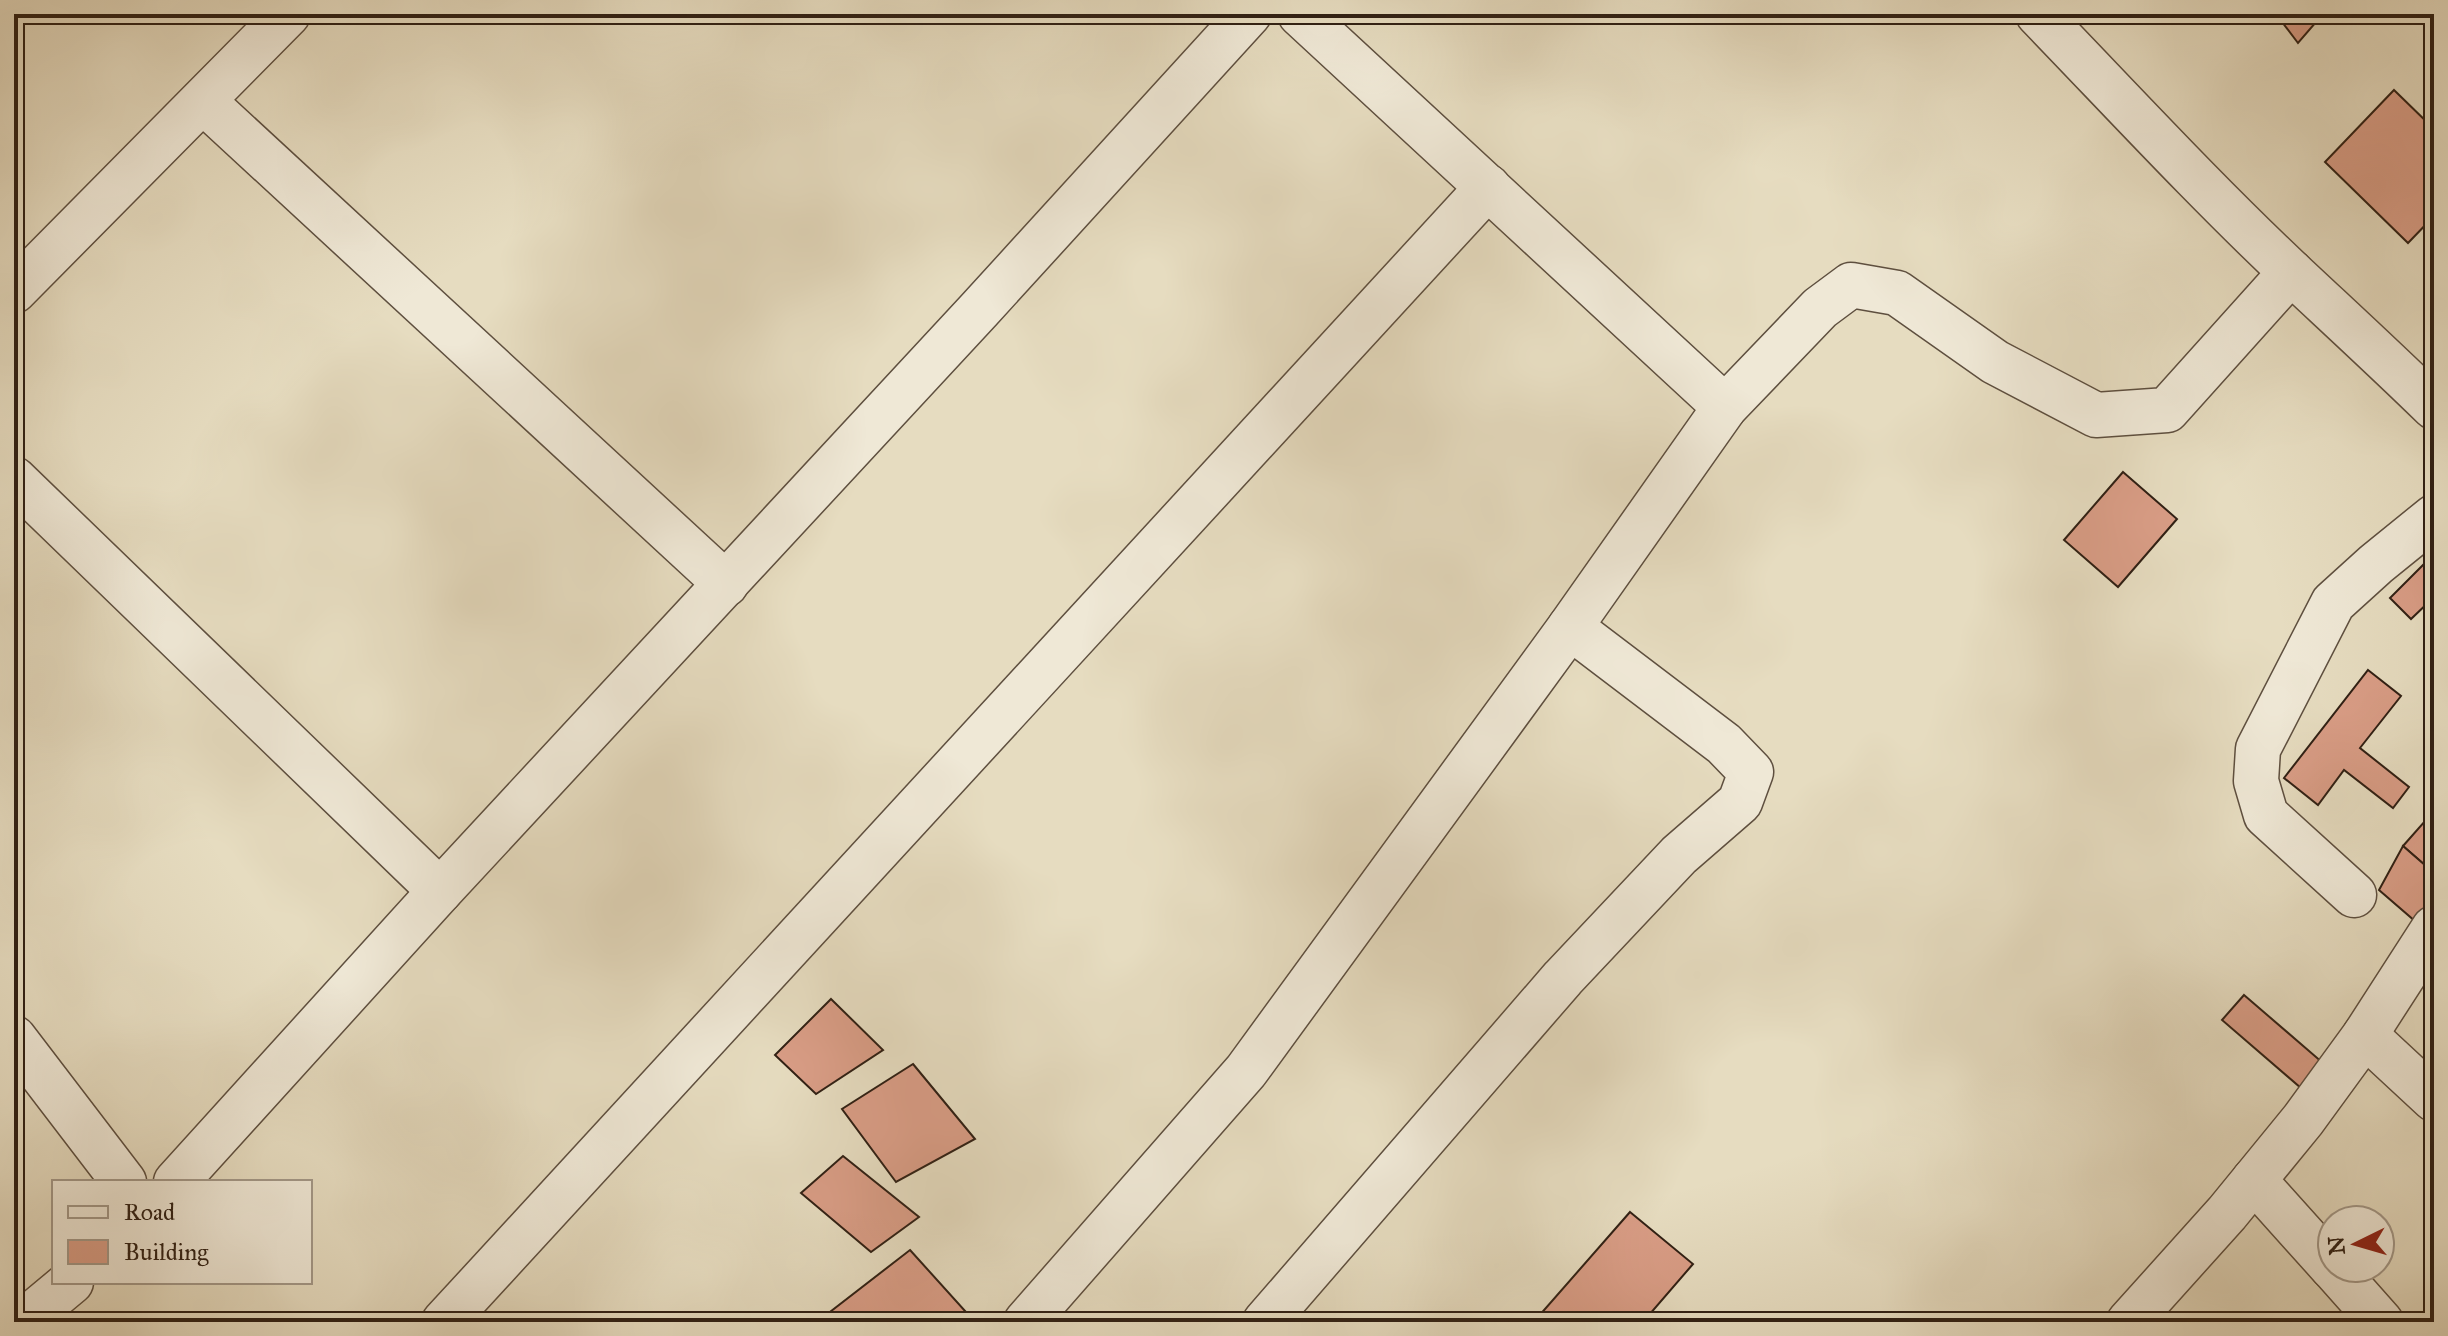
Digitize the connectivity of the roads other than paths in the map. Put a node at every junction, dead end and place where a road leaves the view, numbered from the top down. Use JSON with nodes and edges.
{"nodes":[{"id":1,"x":288,"y":14,"type":"edge"},
{"id":2,"x":1249,"y":14,"type":"edge"},
{"id":3,"x":1300,"y":14,"type":"edge"},
{"id":4,"x":2058,"y":21,"type":"edge"},
{"id":5,"x":203,"y":101,"type":"junction"},
{"id":6,"x":1488,"y":187,"type":"junction"},
{"id":7,"x":2291,"y":272,"type":"junction"},
{"id":8,"x":14,"y":291,"type":"edge"},
{"id":9,"x":1725,"y":407,"type":"junction"},
{"id":10,"x":2434,"y":407,"type":"edge"},
{"id":11,"x":14,"y":479,"type":"edge"},
{"id":12,"x":2434,"y":517,"type":"edge"},
{"id":13,"x":726,"y":584,"type":"junction"},
{"id":14,"x":1570,"y":627,"type":"junction"},
{"id":15,"x":440,"y":891,"type":"junction"},
{"id":16,"x":2354,"y":895,"type":"dead end"},
{"id":17,"x":2434,"y":928,"type":"edge"},
{"id":18,"x":2365,"y":1035,"type":"junction"},
{"id":19,"x":14,"y":1038,"type":"edge"},
{"id":20,"x":2434,"y":1099,"type":"edge"},
{"id":21,"x":122,"y":1180,"type":"edge"},
{"id":22,"x":178,"y":1180,"type":"edge"},
{"id":23,"x":2254,"y":1180,"type":"junction"},
{"id":24,"x":2316,"y":1250,"type":"edge"},
{"id":25,"x":69,"y":1284,"type":"edge"},
{"id":26,"x":2347,"y":1284,"type":"edge"},
{"id":27,"x":23,"y":1322,"type":"edge"},
{"id":28,"x":444,"y":1322,"type":"edge"},
{"id":29,"x":1026,"y":1322,"type":"edge"},
{"id":30,"x":1265,"y":1322,"type":"edge"},
{"id":31,"x":2129,"y":1322,"type":"edge"},
{"id":32,"x":2381,"y":1322,"type":"edge"}],
"edges":[{"from":1,"to":5,"type":"street"},
{"from":2,"to":13,"type":"street"},
{"from":3,"to":6,"type":"street"},
{"from":4,"to":7,"type":"street"},
{"from":5,"to":8,"type":"street"},
{"from":5,"to":13,"type":"street"},
{"from":6,"to":9,"type":"street"},
{"from":6,"to":28,"type":"street"},
{"from":7,"to":9,"type":"street"},
{"from":7,"to":10,"type":"street"},
{"from":9,"to":14,"type":"street"},
{"from":11,"to":15,"type":"street"},
{"from":12,"to":16,"type":"street"},
{"from":13,"to":15,"type":"street"},
{"from":14,"to":29,"type":"street"},
{"from":14,"to":30,"type":"street"},
{"from":15,"to":22,"type":"street"},
{"from":17,"to":18,"type":"street"},
{"from":18,"to":20,"type":"street"},
{"from":18,"to":23,"type":"street"},
{"from":19,"to":21,"type":"street"},
{"from":23,"to":24,"type":"street"},
{"from":23,"to":31,"type":"street"},
{"from":25,"to":27,"type":"street"},
{"from":26,"to":32,"type":"street"}]}
